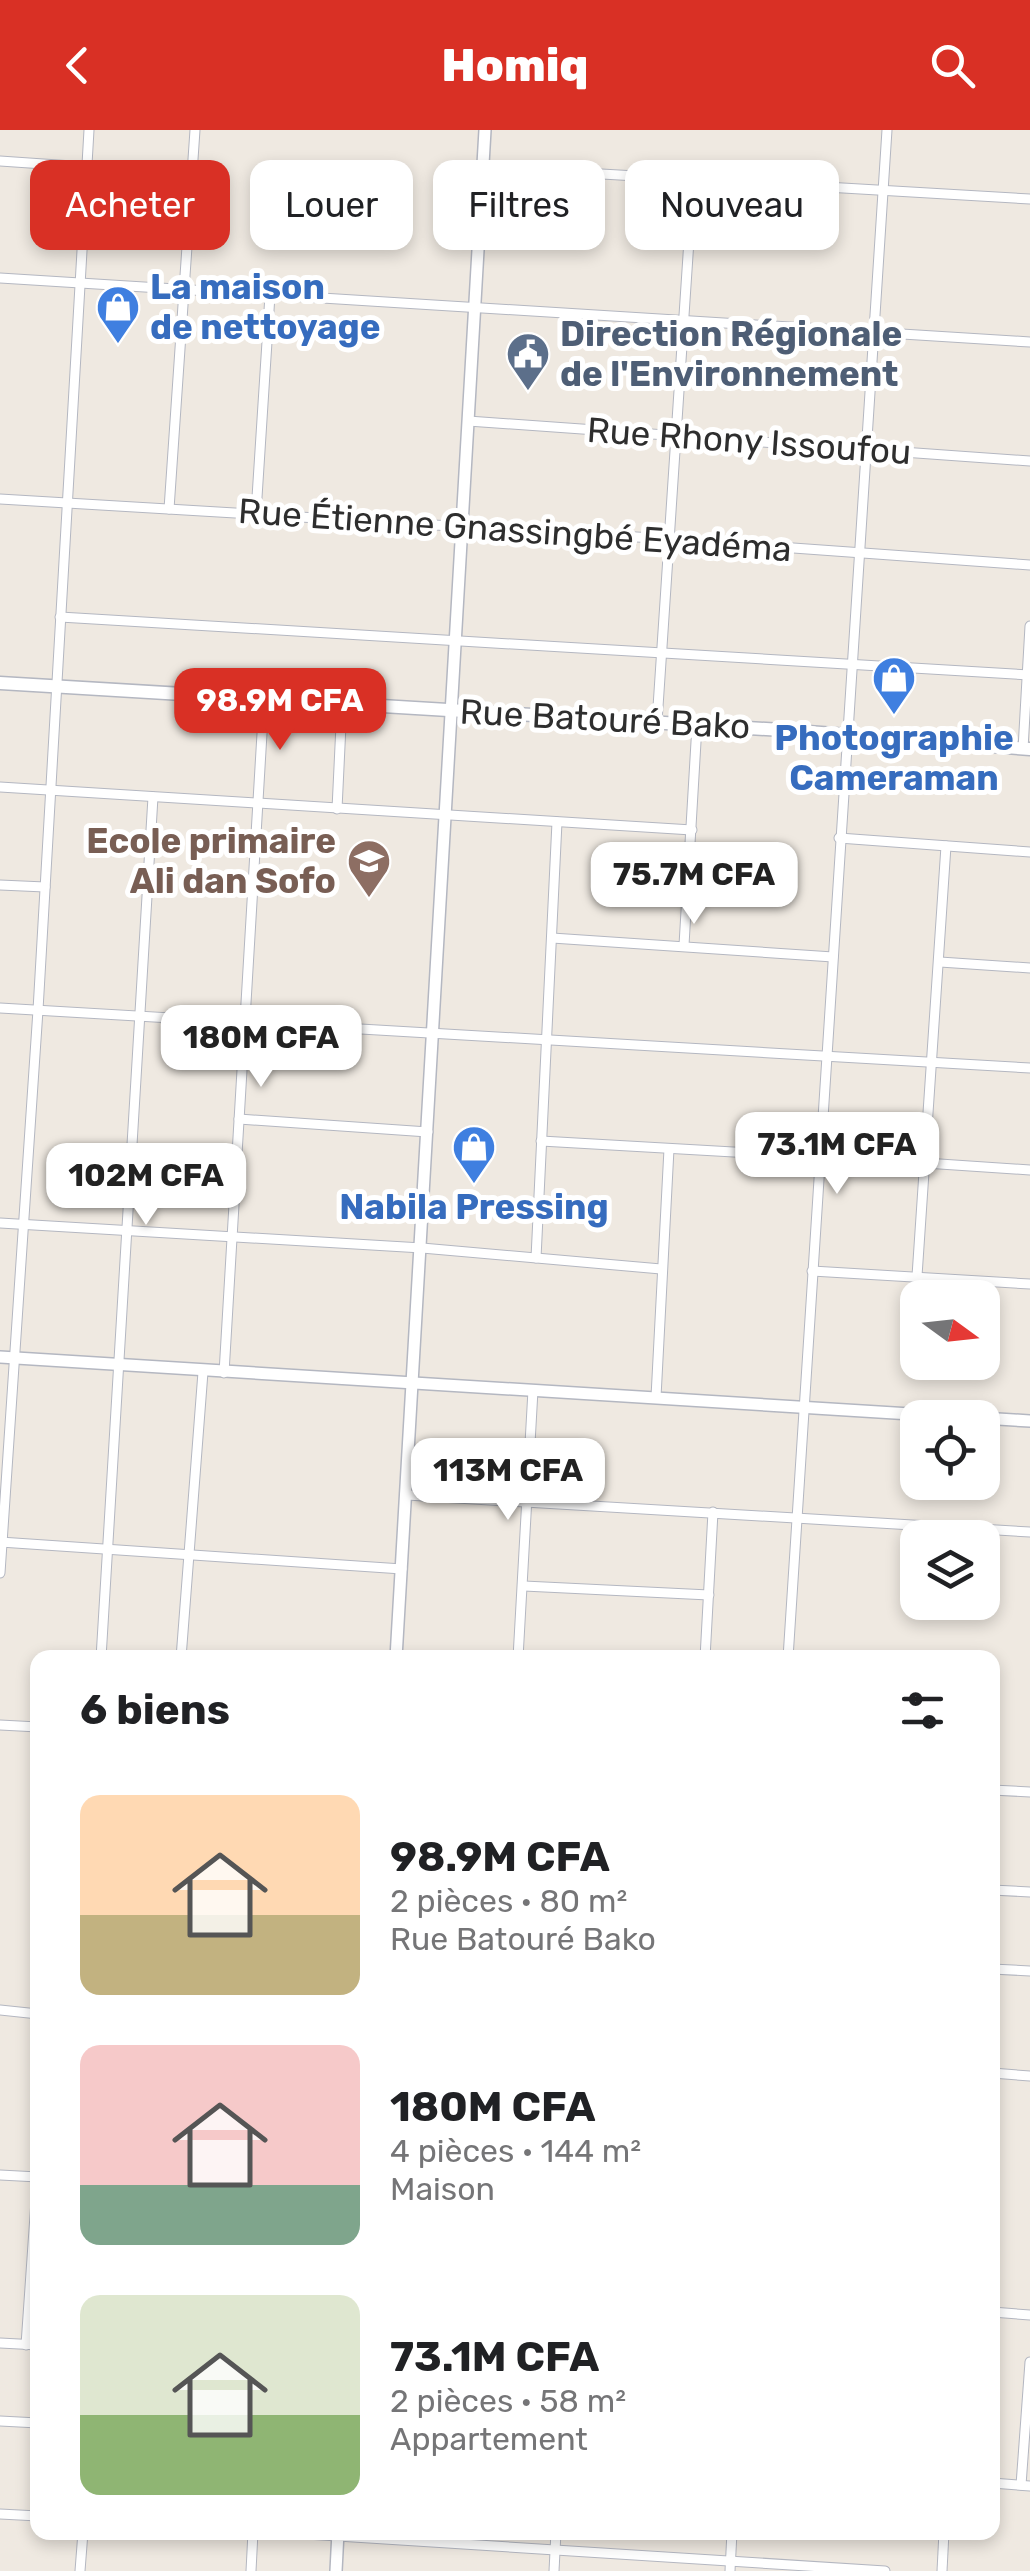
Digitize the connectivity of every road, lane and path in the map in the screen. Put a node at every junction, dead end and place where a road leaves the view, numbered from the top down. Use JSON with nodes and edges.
{"nodes":[{"id":1,"x":89,"y":130,"type":"edge"},
{"id":2,"x":195,"y":130,"type":"edge"},
{"id":3,"x":485,"y":130,"type":"edge"},
{"id":4,"x":887,"y":130,"type":"edge"},
{"id":5,"x":87,"y":160,"type":"edge"},
{"id":6,"x":483,"y":160,"type":"edge"},
{"id":7,"x":0,"y":161,"type":"edge"},
{"id":8,"x":30,"y":163,"type":"edge"},
{"id":9,"x":839,"y":188,"type":"edge"},
{"id":10,"x":884,"y":191,"type":"junction"},
{"id":11,"x":1030,"y":199,"type":"edge"},
{"id":12,"x":83,"y":250,"type":"edge"},
{"id":13,"x":477,"y":250,"type":"edge"},
{"id":14,"x":689,"y":250,"type":"edge"},
{"id":15,"x":0,"y":278,"type":"edge"},
{"id":16,"x":81,"y":282,"type":"junction"},
{"id":17,"x":183,"y":289,"type":"junction"},
{"id":18,"x":270,"y":295,"type":"junction"},
{"id":19,"x":473,"y":309,"type":"junction"},
{"id":20,"x":684,"y":322,"type":"junction"},
{"id":21,"x":876,"y":332,"type":"junction"},
{"id":22,"x":1030,"y":342,"type":"edge"},
{"id":23,"x":468,"y":421,"type":"junction"},
{"id":24,"x":676,"y":437,"type":"junction"},
{"id":25,"x":866,"y":450,"type":"junction"},
{"id":26,"x":1030,"y":462,"type":"edge"},
{"id":27,"x":0,"y":499,"type":"edge"},
{"id":28,"x":66,"y":503,"type":"junction"},
{"id":29,"x":169,"y":509,"type":"junction"},
{"id":30,"x":256,"y":513,"type":"junction"},
{"id":31,"x":461,"y":526,"type":"junction"},
{"id":32,"x":670,"y":539,"type":"junction"},
{"id":33,"x":859,"y":552,"type":"junction"},
{"id":34,"x":1030,"y":564,"type":"edge"},
{"id":35,"x":60,"y":617,"type":"junction"},
{"id":36,"x":1030,"y":626,"type":"edge"},
{"id":37,"x":455,"y":639,"type":"junction"},
{"id":38,"x":662,"y":652,"type":"junction"},
{"id":39,"x":852,"y":664,"type":"junction"},
{"id":40,"x":1028,"y":675,"type":"edge"},
{"id":41,"x":0,"y":683,"type":"edge"},
{"id":42,"x":56,"y":686,"type":"junction"},
{"id":43,"x":264,"y":700,"type":"junction"},
{"id":44,"x":342,"y":704,"type":"junction"},
{"id":45,"x":451,"y":710,"type":"junction"},
{"id":46,"x":657,"y":722,"type":"junction"},
{"id":47,"x":698,"y":724,"type":"junction"},
{"id":48,"x":846,"y":734,"type":"junction"},
{"id":49,"x":1026,"y":749,"type":"edge"},
{"id":50,"x":0,"y":787,"type":"edge"},
{"id":51,"x":50,"y":790,"type":"junction"},
{"id":52,"x":153,"y":797,"type":"junction"},
{"id":53,"x":258,"y":803,"type":"junction"},
{"id":54,"x":337,"y":809,"type":"junction"},
{"id":55,"x":445,"y":817,"type":"junction"},
{"id":56,"x":558,"y":822,"type":"junction"},
{"id":57,"x":692,"y":830,"type":"junction"},
{"id":58,"x":839,"y":838,"type":"junction"},
{"id":59,"x":946,"y":846,"type":"junction"},
{"id":60,"x":1030,"y":852,"type":"edge"},
{"id":61,"x":0,"y":885,"type":"edge"},
{"id":62,"x":45,"y":887,"type":"junction"},
{"id":63,"x":552,"y":938,"type":"junction"},
{"id":64,"x":684,"y":946,"type":"junction"},
{"id":65,"x":833,"y":956,"type":"junction"},
{"id":66,"x":940,"y":962,"type":"junction"},
{"id":67,"x":1030,"y":968,"type":"edge"},
{"id":68,"x":0,"y":1008,"type":"edge"},
{"id":69,"x":38,"y":1010,"type":"junction"},
{"id":70,"x":140,"y":1015,"type":"junction"},
{"id":71,"x":246,"y":1021,"type":"junction"},
{"id":72,"x":434,"y":1032,"type":"junction"},
{"id":73,"x":546,"y":1039,"type":"junction"},
{"id":74,"x":825,"y":1055,"type":"junction"},
{"id":75,"x":932,"y":1062,"type":"junction"},
{"id":76,"x":1030,"y":1068,"type":"edge"},
{"id":77,"x":240,"y":1118,"type":"junction"},
{"id":78,"x":428,"y":1132,"type":"junction"},
{"id":79,"x":541,"y":1141,"type":"junction"},
{"id":80,"x":669,"y":1149,"type":"junction"},
{"id":81,"x":819,"y":1157,"type":"junction"},
{"id":82,"x":925,"y":1163,"type":"junction"},
{"id":83,"x":1030,"y":1170,"type":"edge"},
{"id":84,"x":0,"y":1223,"type":"edge"},
{"id":85,"x":22,"y":1224,"type":"junction"},
{"id":86,"x":127,"y":1230,"type":"junction"},
{"id":87,"x":233,"y":1236,"type":"junction"},
{"id":88,"x":422,"y":1248,"type":"junction"},
{"id":89,"x":536,"y":1258,"type":"junction"},
{"id":90,"x":661,"y":1269,"type":"junction"},
{"id":91,"x":812,"y":1271,"type":"junction"},
{"id":92,"x":916,"y":1276,"type":"junction"},
{"id":93,"x":1030,"y":1284,"type":"edge"},
{"id":94,"x":0,"y":1357,"type":"edge"},
{"id":95,"x":14,"y":1358,"type":"junction"},
{"id":96,"x":118,"y":1365,"type":"junction"},
{"id":97,"x":202,"y":1372,"type":"junction"},
{"id":98,"x":224,"y":1373,"type":"junction"},
{"id":99,"x":414,"y":1382,"type":"junction"},
{"id":100,"x":533,"y":1390,"type":"junction"},
{"id":101,"x":656,"y":1397,"type":"junction"},
{"id":102,"x":803,"y":1408,"type":"junction"},
{"id":103,"x":900,"y":1414,"type":"edge"},
{"id":104,"x":1000,"y":1419,"type":"edge"},
{"id":105,"x":1030,"y":1421,"type":"edge"},
{"id":106,"x":407,"y":1495,"type":"junction"},
{"id":107,"x":528,"y":1502,"type":"junction"},
{"id":108,"x":713,"y":1512,"type":"junction"},
{"id":109,"x":796,"y":1519,"type":"junction"},
{"id":110,"x":1030,"y":1532,"type":"edge"},
{"id":111,"x":1,"y":1542,"type":"edge"},
{"id":112,"x":107,"y":1550,"type":"junction"},
{"id":113,"x":188,"y":1555,"type":"junction"},
{"id":114,"x":402,"y":1569,"type":"junction"},
{"id":115,"x":0,"y":1572,"type":"edge"},
{"id":116,"x":524,"y":1586,"type":"junction"},
{"id":117,"x":708,"y":1595,"type":"junction"},
{"id":118,"x":101,"y":1650,"type":"edge"},
{"id":119,"x":181,"y":1650,"type":"edge"},
{"id":120,"x":397,"y":1650,"type":"edge"},
{"id":121,"x":519,"y":1650,"type":"edge"},
{"id":122,"x":705,"y":1650,"type":"edge"},
{"id":123,"x":788,"y":1650,"type":"edge"},
{"id":124,"x":0,"y":1725,"type":"edge"},
{"id":125,"x":30,"y":1727,"type":"edge"},
{"id":126,"x":1000,"y":1790,"type":"edge"},
{"id":127,"x":1030,"y":1792,"type":"edge"},
{"id":128,"x":1000,"y":1890,"type":"edge"},
{"id":129,"x":1030,"y":1892,"type":"edge"},
{"id":130,"x":1000,"y":1970,"type":"edge"},
{"id":131,"x":1030,"y":1972,"type":"edge"},
{"id":132,"x":0,"y":2010,"type":"edge"},
{"id":133,"x":30,"y":2013,"type":"edge"},
{"id":134,"x":1000,"y":2074,"type":"edge"},
{"id":135,"x":1030,"y":2076,"type":"edge"},
{"id":136,"x":0,"y":2175,"type":"edge"},
{"id":137,"x":30,"y":2175,"type":"edge"},
{"id":138,"x":1000,"y":2313,"type":"edge"},
{"id":139,"x":1030,"y":2315,"type":"edge"},
{"id":140,"x":0,"y":2344,"type":"edge"},
{"id":141,"x":30,"y":2345,"type":"edge"},
{"id":142,"x":1030,"y":2362,"type":"edge"},
{"id":143,"x":0,"y":2421,"type":"edge"},
{"id":144,"x":30,"y":2423,"type":"edge"},
{"id":145,"x":1000,"y":2484,"type":"edge"},
{"id":146,"x":1026,"y":2486,"type":"edge"},
{"id":147,"x":0,"y":2514,"type":"edge"},
{"id":148,"x":30,"y":2516,"type":"edge"},
{"id":149,"x":82,"y":2540,"type":"edge"},
{"id":150,"x":253,"y":2540,"type":"edge"},
{"id":151,"x":338,"y":2540,"type":"edge"},
{"id":152,"x":410,"y":2540,"type":"edge"},
{"id":153,"x":556,"y":2540,"type":"edge"},
{"id":154,"x":732,"y":2540,"type":"edge"},
{"id":155,"x":944,"y":2540,"type":"edge"},
{"id":156,"x":555,"y":2550,"type":"junction"},
{"id":157,"x":730,"y":2566,"type":"edge"},
{"id":158,"x":80,"y":2571,"type":"edge"},
{"id":159,"x":251,"y":2571,"type":"edge"},
{"id":160,"x":336,"y":2571,"type":"edge"},
{"id":161,"x":554,"y":2571,"type":"edge"},
{"id":162,"x":885,"y":2571,"type":"edge"},
{"id":163,"x":942,"y":2571,"type":"edge"}],
"edges":[{"from":1,"to":5,"type":"street"},
{"from":2,"to":17,"type":"street"},
{"from":3,"to":6,"type":"street"},
{"from":4,"to":10,"type":"street"},
{"from":7,"to":8,"type":"street"},
{"from":9,"to":10,"type":"street"},
{"from":10,"to":11,"type":"street"},
{"from":10,"to":21,"type":"street"},
{"from":12,"to":16,"type":"street"},
{"from":13,"to":19,"type":"street"},
{"from":14,"to":20,"type":"street"},
{"from":15,"to":16,"type":"street"},
{"from":16,"to":17,"type":"street"},
{"from":16,"to":28,"type":"street"},
{"from":17,"to":18,"type":"street"},
{"from":17,"to":29,"type":"street"},
{"from":18,"to":19,"type":"street"},
{"from":18,"to":30,"type":"street"},
{"from":19,"to":20,"type":"street"},
{"from":19,"to":23,"type":"street"},
{"from":20,"to":21,"type":"street"},
{"from":20,"to":24,"type":"street"},
{"from":21,"to":22,"type":"street"},
{"from":21,"to":25,"type":"street"},
{"from":23,"to":24,"type":"street","name":"Rue Rhony Issoufou"},
{"from":23,"to":31,"type":"street"},
{"from":24,"to":25,"type":"street","name":"Rue Rhony Issoufou"},
{"from":24,"to":32,"type":"street"},
{"from":25,"to":26,"type":"street","name":"Rue Rhony Issoufou"},
{"from":25,"to":33,"type":"street"},
{"from":27,"to":28,"type":"street","name":"Rue Étienne Gnassingbé Eyadéma"},
{"from":28,"to":29,"type":"street","name":"Rue Étienne Gnassingbé Eyadéma"},
{"from":28,"to":35,"type":"street"},
{"from":29,"to":30,"type":"street","name":"Rue Étienne Gnassingbé Eyadéma"},
{"from":30,"to":31,"type":"street","name":"Rue Étienne Gnassingbé Eyadéma"},
{"from":31,"to":32,"type":"street","name":"Rue Étienne Gnassingbé Eyadéma"},
{"from":31,"to":37,"type":"street"},
{"from":32,"to":33,"type":"street","name":"Rue Étienne Gnassingbé Eyadéma"},
{"from":32,"to":38,"type":"street"},
{"from":33,"to":34,"type":"street","name":"Rue Étienne Gnassingbé Eyadéma"},
{"from":33,"to":39,"type":"street"},
{"from":35,"to":37,"type":"street"},
{"from":35,"to":42,"type":"street"},
{"from":36,"to":40,"type":"street"},
{"from":37,"to":38,"type":"street"},
{"from":37,"to":45,"type":"street"},
{"from":38,"to":39,"type":"street"},
{"from":38,"to":46,"type":"street"},
{"from":39,"to":40,"type":"street"},
{"from":39,"to":48,"type":"street"},
{"from":40,"to":49,"type":"street"},
{"from":41,"to":42,"type":"main road","name":"Rue Batouré Bako"},
{"from":42,"to":43,"type":"main road","name":"Rue Batouré Bako"},
{"from":42,"to":51,"type":"street"},
{"from":43,"to":44,"type":"main road","name":"Rue Batouré Bako"},
{"from":43,"to":53,"type":"street"},
{"from":44,"to":45,"type":"main road","name":"Rue Batouré Bako"},
{"from":44,"to":54,"type":"street"},
{"from":45,"to":46,"type":"main road","name":"Rue Batouré Bako"},
{"from":45,"to":55,"type":"street"},
{"from":46,"to":47,"type":"main road","name":"Rue Batouré Bako"},
{"from":47,"to":48,"type":"main road","name":"Rue Batouré Bako"},
{"from":47,"to":57,"type":"street"},
{"from":48,"to":49,"type":"main road","name":"Rue Batouré Bako"},
{"from":48,"to":58,"type":"street"},
{"from":50,"to":51,"type":"street"},
{"from":51,"to":52,"type":"street"},
{"from":51,"to":62,"type":"street"},
{"from":52,"to":53,"type":"street"},
{"from":52,"to":70,"type":"street"},
{"from":53,"to":54,"type":"street"},
{"from":53,"to":71,"type":"street"},
{"from":54,"to":55,"type":"street"},
{"from":55,"to":56,"type":"street"},
{"from":55,"to":72,"type":"street"},
{"from":56,"to":57,"type":"street"},
{"from":56,"to":63,"type":"street"},
{"from":57,"to":64,"type":"street"},
{"from":58,"to":59,"type":"street"},
{"from":58,"to":65,"type":"street"},
{"from":59,"to":60,"type":"street"},
{"from":59,"to":66,"type":"street"},
{"from":61,"to":62,"type":"street"},
{"from":62,"to":69,"type":"street"},
{"from":63,"to":64,"type":"street"},
{"from":63,"to":73,"type":"street"},
{"from":64,"to":65,"type":"street"},
{"from":65,"to":74,"type":"street"},
{"from":66,"to":67,"type":"street"},
{"from":66,"to":75,"type":"street"},
{"from":68,"to":69,"type":"street"},
{"from":69,"to":70,"type":"street"},
{"from":69,"to":85,"type":"street"},
{"from":70,"to":71,"type":"street"},
{"from":70,"to":86,"type":"street"},
{"from":71,"to":72,"type":"street"},
{"from":71,"to":77,"type":"street"},
{"from":72,"to":73,"type":"street"},
{"from":72,"to":78,"type":"street"},
{"from":73,"to":74,"type":"street"},
{"from":73,"to":79,"type":"street"},
{"from":74,"to":75,"type":"street"},
{"from":74,"to":81,"type":"street"},
{"from":75,"to":76,"type":"street"},
{"from":75,"to":82,"type":"street"},
{"from":77,"to":78,"type":"street"},
{"from":77,"to":87,"type":"street"},
{"from":78,"to":88,"type":"street"},
{"from":79,"to":80,"type":"street"},
{"from":79,"to":89,"type":"street"},
{"from":80,"to":81,"type":"street"},
{"from":80,"to":90,"type":"street"},
{"from":81,"to":91,"type":"street"},
{"from":82,"to":83,"type":"street"},
{"from":82,"to":92,"type":"street"},
{"from":84,"to":85,"type":"street"},
{"from":85,"to":86,"type":"street"},
{"from":85,"to":95,"type":"street"},
{"from":86,"to":87,"type":"street"},
{"from":86,"to":96,"type":"street"},
{"from":87,"to":88,"type":"street"},
{"from":87,"to":98,"type":"street"},
{"from":88,"to":89,"type":"street"},
{"from":88,"to":99,"type":"street"},
{"from":89,"to":90,"type":"street"},
{"from":90,"to":101,"type":"street"},
{"from":91,"to":92,"type":"street"},
{"from":91,"to":102,"type":"street"},
{"from":92,"to":93,"type":"street"},
{"from":94,"to":95,"type":"street"},
{"from":95,"to":96,"type":"street"},
{"from":95,"to":111,"type":"street"},
{"from":96,"to":97,"type":"street"},
{"from":96,"to":112,"type":"street"},
{"from":97,"to":98,"type":"street"},
{"from":97,"to":113,"type":"street"},
{"from":98,"to":99,"type":"street"},
{"from":99,"to":100,"type":"street"},
{"from":99,"to":106,"type":"street"},
{"from":100,"to":101,"type":"street"},
{"from":100,"to":107,"type":"street"},
{"from":101,"to":102,"type":"street"},
{"from":102,"to":103,"type":"street"},
{"from":102,"to":109,"type":"street"},
{"from":104,"to":105,"type":"street"},
{"from":106,"to":107,"type":"street"},
{"from":106,"to":114,"type":"street"},
{"from":107,"to":108,"type":"street"},
{"from":107,"to":116,"type":"street"},
{"from":108,"to":109,"type":"street"},
{"from":108,"to":117,"type":"street"},
{"from":109,"to":110,"type":"street"},
{"from":109,"to":123,"type":"street"},
{"from":111,"to":112,"type":"street"},
{"from":111,"to":115,"type":"street"},
{"from":112,"to":113,"type":"street"},
{"from":112,"to":118,"type":"street"},
{"from":113,"to":114,"type":"street"},
{"from":113,"to":119,"type":"street"},
{"from":114,"to":120,"type":"street"},
{"from":116,"to":117,"type":"street"},
{"from":116,"to":121,"type":"street"},
{"from":117,"to":122,"type":"street"},
{"from":124,"to":125,"type":"street"},
{"from":126,"to":127,"type":"street"},
{"from":128,"to":129,"type":"street"},
{"from":130,"to":131,"type":"street"},
{"from":132,"to":133,"type":"street"},
{"from":134,"to":135,"type":"street"},
{"from":136,"to":137,"type":"street"},
{"from":138,"to":139,"type":"street"},
{"from":140,"to":141,"type":"street"},
{"from":142,"to":146,"type":"street"},
{"from":143,"to":144,"type":"street"},
{"from":145,"to":146,"type":"street"},
{"from":147,"to":148,"type":"street"},
{"from":149,"to":158,"type":"street"},
{"from":150,"to":159,"type":"street"},
{"from":151,"to":160,"type":"street"},
{"from":152,"to":156,"type":"street"},
{"from":153,"to":156,"type":"street"},
{"from":154,"to":157,"type":"street"},
{"from":155,"to":163,"type":"street"},
{"from":156,"to":157,"type":"street"},
{"from":156,"to":161,"type":"street"},
{"from":157,"to":162,"type":"street"}]}
